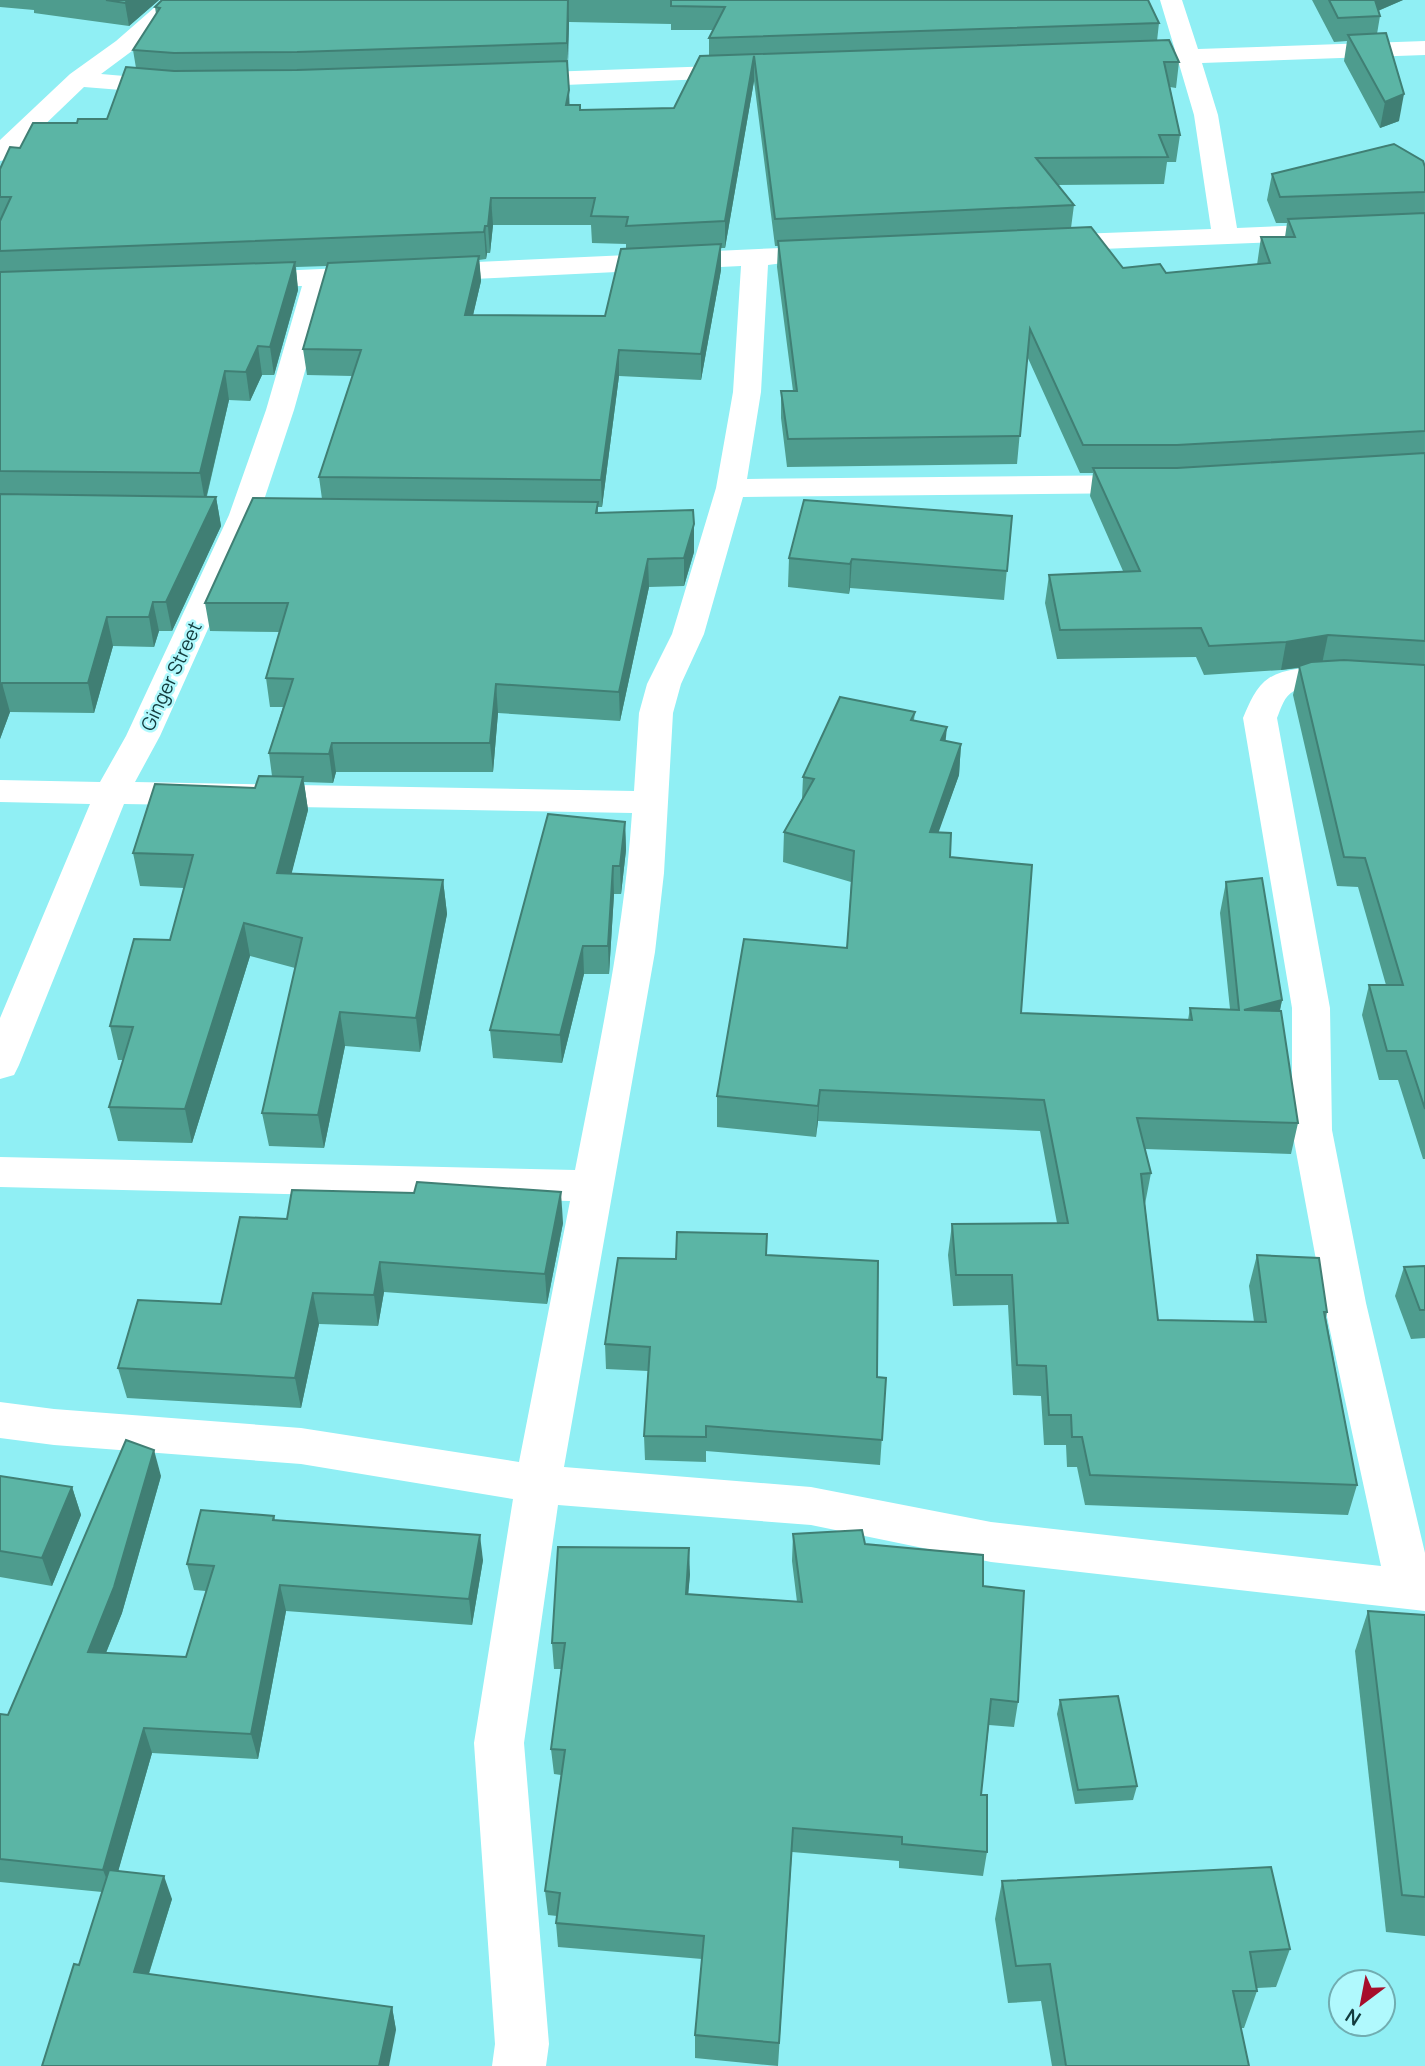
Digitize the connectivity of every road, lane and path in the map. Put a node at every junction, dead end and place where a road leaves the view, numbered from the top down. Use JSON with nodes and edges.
{"nodes":[{"id":1,"x":177,"y":0,"type":"edge"},
{"id":2,"x":1171,"y":0,"type":"edge"},
{"id":3,"x":1425,"y":48,"type":"edge"},
{"id":4,"x":1188,"y":57,"type":"junction"},
{"id":5,"x":1107,"y":59,"type":"edge"},
{"id":6,"x":766,"y":71,"type":"edge"},
{"id":7,"x":78,"y":79,"type":"junction"},
{"id":8,"x":492,"y":81,"type":"edge"},
{"id":9,"x":191,"y":87,"type":"edge"},
{"id":10,"x":0,"y":154,"type":"edge"},
{"id":11,"x":1425,"y":228,"type":"edge"},
{"id":12,"x":1225,"y":235,"type":"junction"},
{"id":13,"x":1025,"y":244,"type":"edge"},
{"id":14,"x":809,"y":255,"type":"edge"},
{"id":15,"x":755,"y":257,"type":"junction"},
{"id":16,"x":318,"y":278,"type":"junction"},
{"id":17,"x":220,"y":280,"type":"edge"},
{"id":18,"x":1174,"y":484,"type":"edge"},
{"id":19,"x":731,"y":488,"type":"junction"},
{"id":20,"x":1425,"y":682,"type":"edge"},
{"id":21,"x":0,"y":791,"type":"edge"},
{"id":22,"x":112,"y":792,"type":"junction"},
{"id":23,"x":649,"y":802,"type":"junction"},
{"id":24,"x":0,"y":1065,"type":"edge"},
{"id":25,"x":0,"y":1172,"type":"edge"},
{"id":26,"x":593,"y":1186,"type":"junction"},
{"id":27,"x":0,"y":1420,"type":"edge"},
{"id":28,"x":538,"y":1483,"type":"junction"},
{"id":29,"x":1418,"y":1590,"type":"edge"},
{"id":30,"x":519,"y":2066,"type":"edge"}],
"edges":[{"from":1,"to":7,"type":"street"},
{"from":2,"to":4,"type":"street"},
{"from":3,"to":4,"type":"street"},
{"from":4,"to":5,"type":"street"},
{"from":4,"to":12,"type":"street"},
{"from":6,"to":8,"type":"street"},
{"from":7,"to":9,"type":"street"},
{"from":7,"to":10,"type":"street"},
{"from":11,"to":12,"type":"street"},
{"from":12,"to":13,"type":"street"},
{"from":14,"to":15,"type":"street"},
{"from":15,"to":16,"type":"street"},
{"from":15,"to":19,"type":"street"},
{"from":16,"to":17,"type":"street"},
{"from":16,"to":22,"type":"street","name":"Ginger Street"},
{"from":18,"to":19,"type":"street"},
{"from":19,"to":23,"type":"street"},
{"from":20,"to":29,"type":"street"},
{"from":21,"to":22,"type":"street"},
{"from":22,"to":23,"type":"street"},
{"from":22,"to":24,"type":"street","name":"Ginger Street"},
{"from":23,"to":26,"type":"street"},
{"from":25,"to":26,"type":"street"},
{"from":26,"to":28,"type":"street"},
{"from":27,"to":28,"type":"street"},
{"from":28,"to":29,"type":"street"},
{"from":28,"to":30,"type":"street"}]}
